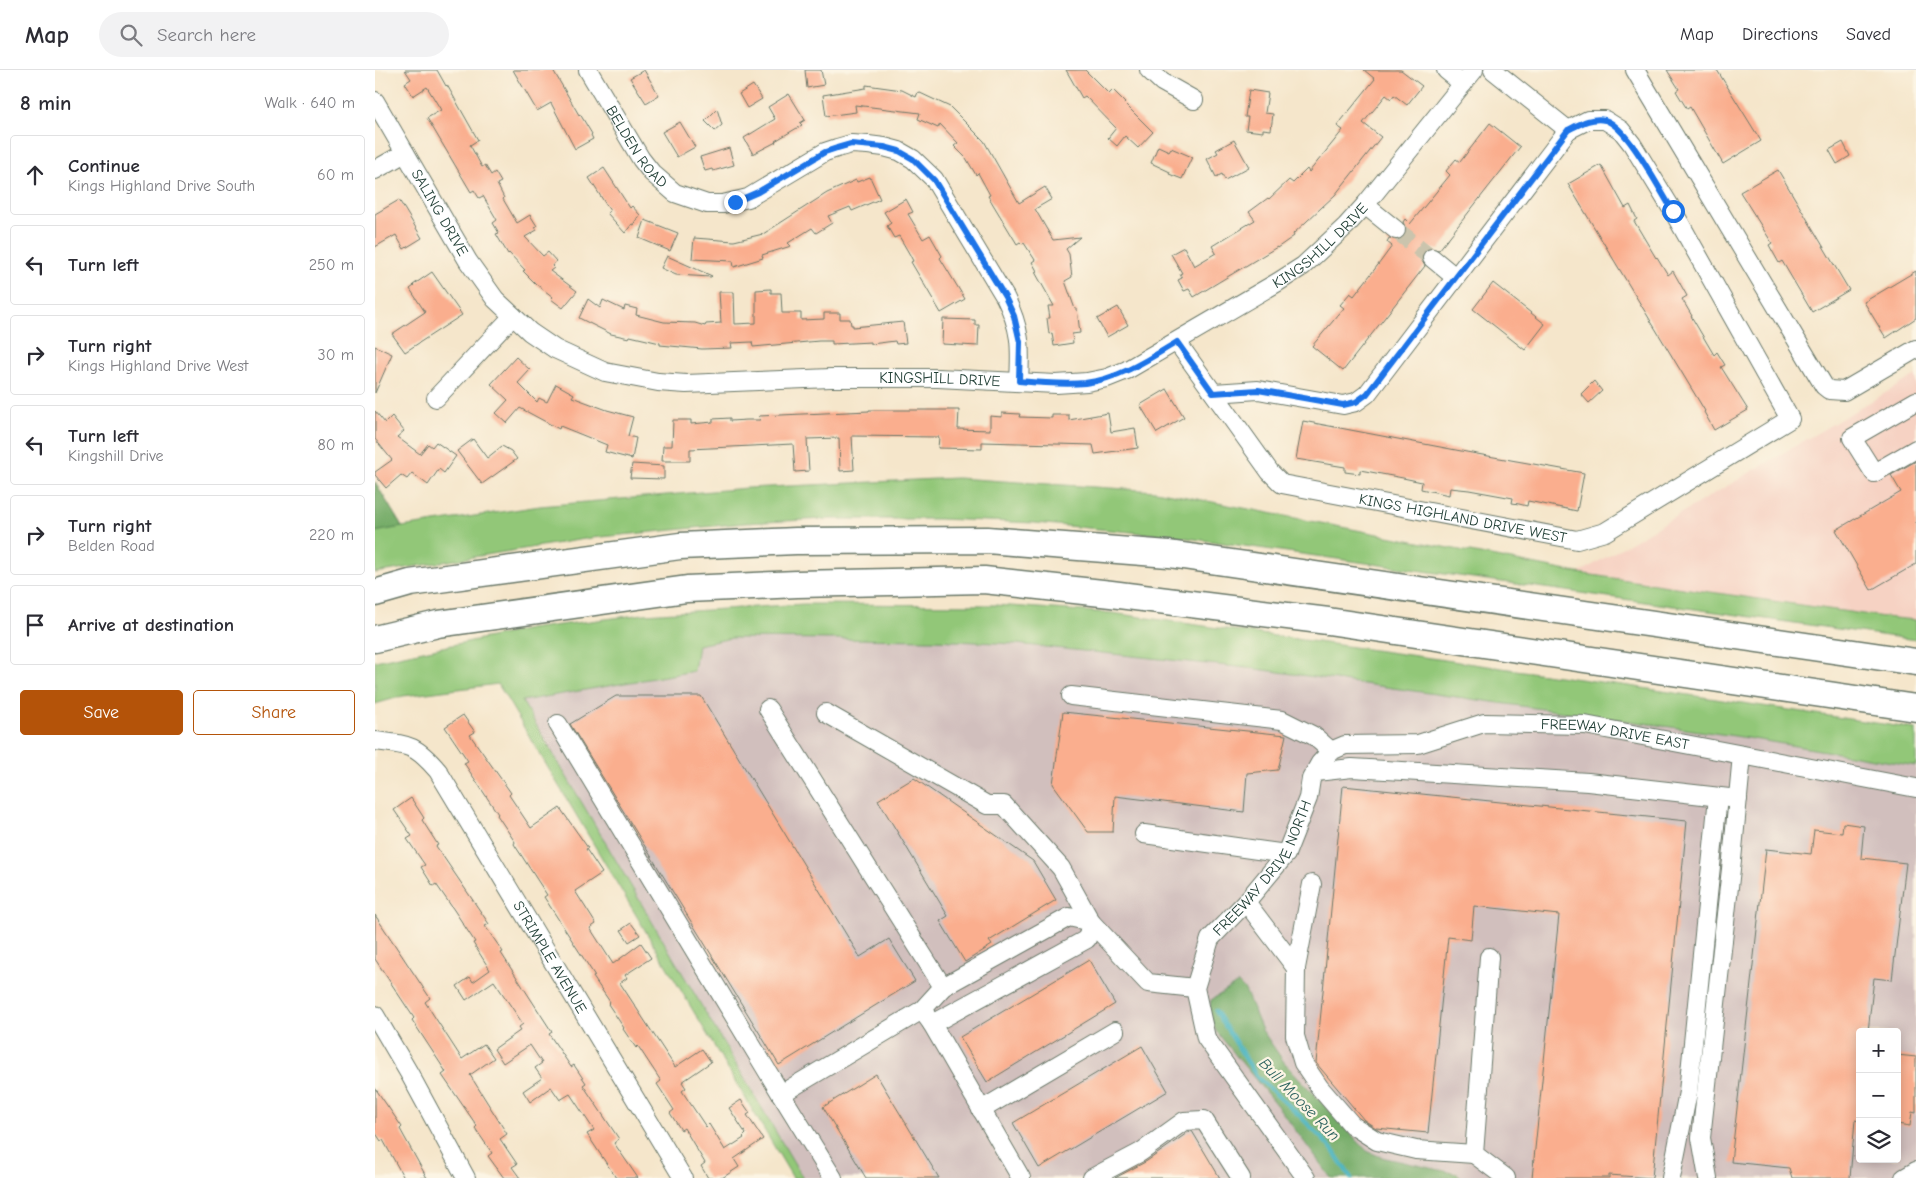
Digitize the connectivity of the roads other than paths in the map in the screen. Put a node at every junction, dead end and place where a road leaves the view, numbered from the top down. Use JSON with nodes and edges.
{"nodes":[{"id":1,"x":588,"y":70,"type":"edge"},
{"id":2,"x":1149,"y":70,"type":"edge"},
{"id":3,"x":1446,"y":70,"type":"edge"},
{"id":4,"x":1474,"y":70,"type":"edge"},
{"id":5,"x":1493,"y":70,"type":"edge"},
{"id":6,"x":1635,"y":70,"type":"edge"},
{"id":7,"x":1463,"y":84,"type":"junction"},
{"id":8,"x":1194,"y":100,"type":"dead end"},
{"id":9,"x":375,"y":101,"type":"edge"},
{"id":10,"x":1568,"y":130,"type":"junction"},
{"id":11,"x":405,"y":153,"type":"junction"},
{"id":12,"x":375,"y":170,"type":"edge"},
{"id":13,"x":1365,"y":205,"type":"junction"},
{"id":14,"x":1396,"y":230,"type":"tunnel mouth"},
{"id":15,"x":1431,"y":258,"type":"tunnel mouth"},
{"id":16,"x":1455,"y":277,"type":"junction"},
{"id":17,"x":513,"y":316,"type":"junction"},
{"id":18,"x":1177,"y":342,"type":"junction"},
{"id":19,"x":1916,"y":349,"type":"edge"},
{"id":20,"x":1019,"y":381,"type":"junction"},
{"id":21,"x":1213,"y":393,"type":"junction"},
{"id":22,"x":435,"y":398,"type":"dead end"},
{"id":23,"x":1916,"y":401,"type":"edge"},
{"id":24,"x":1916,"y":449,"type":"edge"},
{"id":25,"x":375,"y":593,"type":"edge"},
{"id":26,"x":375,"y":638,"type":"edge"},
{"id":27,"x":1916,"y":662,"type":"edge"},
{"id":28,"x":1071,"y":696,"type":"dead end"},
{"id":29,"x":1916,"y":708,"type":"edge"},
{"id":30,"x":768,"y":709,"type":"dead end"},
{"id":31,"x":825,"y":713,"type":"dead end"},
{"id":32,"x":558,"y":724,"type":"dead end"},
{"id":33,"x":375,"y":741,"type":"edge"},
{"id":34,"x":1742,"y":755,"type":"junction"},
{"id":35,"x":1322,"y":762,"type":"junction"},
{"id":36,"x":1916,"y":788,"type":"edge"},
{"id":37,"x":1718,"y":797,"type":"junction"},
{"id":38,"x":1738,"y":799,"type":"junction"},
{"id":39,"x":1145,"y":834,"type":"dead end"},
{"id":40,"x":1286,"y":854,"type":"junction"},
{"id":41,"x":1312,"y":884,"type":"dead end"},
{"id":42,"x":1245,"y":902,"type":"junction"},
{"id":43,"x":1091,"y":922,"type":"junction"},
{"id":44,"x":1489,"y":957,"type":"dead end"},
{"id":45,"x":1296,"y":968,"type":"junction"},
{"id":46,"x":943,"y":987,"type":"junction"},
{"id":47,"x":1195,"y":988,"type":"junction"},
{"id":48,"x":922,"y":1010,"type":"junction"},
{"id":49,"x":375,"y":1015,"type":"edge"},
{"id":50,"x":932,"y":1024,"type":"junction"},
{"id":51,"x":1115,"y":1031,"type":"dead end"},
{"id":52,"x":781,"y":1094,"type":"junction"},
{"id":53,"x":981,"y":1110,"type":"junction"},
{"id":54,"x":1474,"y":1154,"type":"junction"},
{"id":55,"x":1916,"y":1171,"type":"edge"},
{"id":56,"x":466,"y":1178,"type":"edge"},
{"id":57,"x":683,"y":1178,"type":"edge"},
{"id":58,"x":833,"y":1178,"type":"edge"},
{"id":59,"x":1021,"y":1178,"type":"edge"},
{"id":60,"x":1092,"y":1178,"type":"edge"},
{"id":61,"x":1241,"y":1178,"type":"edge"},
{"id":62,"x":1306,"y":1178,"type":"edge"},
{"id":63,"x":1506,"y":1178,"type":"edge"},
{"id":64,"x":1671,"y":1178,"type":"edge"},
{"id":65,"x":1708,"y":1178,"type":"edge"},
{"id":66,"x":1905,"y":1178,"type":"edge"}],
"edges":[{"from":1,"to":20,"type":"street","name":"BELDEN ROAD"},
{"from":2,"to":8,"type":"street"},
{"from":3,"to":7,"type":"street"},
{"from":4,"to":7,"type":"street","name":"KINGSHILL DRIVE"},
{"from":5,"to":10,"type":"street"},
{"from":6,"to":19,"type":"street"},
{"from":7,"to":13,"type":"street","name":"KINGSHILL DRIVE"},
{"from":9,"to":11,"type":"street","name":"SALING DRIVE"},
{"from":10,"to":16,"type":"street"},
{"from":10,"to":21,"type":"street","name":"KINGS HIGHLAND DRIVE WEST"},
{"from":11,"to":12,"type":"street"},
{"from":11,"to":17,"type":"street","name":"SALING DRIVE"},
{"from":13,"to":14,"type":"street"},
{"from":13,"to":18,"type":"street","name":"KINGSHILL DRIVE"},
{"from":15,"to":16,"type":"street"},
{"from":16,"to":21,"type":"street"},
{"from":17,"to":20,"type":"street","name":"KINGSHILL DRIVE"},
{"from":17,"to":22,"type":"street"},
{"from":18,"to":20,"type":"street","name":"KINGSHILL DRIVE"},
{"from":18,"to":21,"type":"street","name":"KINGS HIGHLAND DRIVE WEST"},
{"from":23,"to":24,"type":"street"},
{"from":25,"to":27,"type":"highway"},
{"from":26,"to":29,"type":"highway"},
{"from":28,"to":35,"type":"street"},
{"from":30,"to":46,"type":"street"},
{"from":31,"to":43,"type":"street"},
{"from":32,"to":52,"type":"street"},
{"from":33,"to":57,"type":"street","name":"STRIMPLE AVENUE"},
{"from":34,"to":35,"type":"street","name":"FREEWAY DRIVE EAST"},
{"from":34,"to":36,"type":"street","name":"FREEWAY DRIVE EAST"},
{"from":34,"to":38,"type":"street"},
{"from":35,"to":37,"type":"street"},
{"from":35,"to":40,"type":"street","name":"FREEWAY DRIVE NORTH"},
{"from":37,"to":38,"type":"street"},
{"from":37,"to":64,"type":"street"},
{"from":38,"to":65,"type":"street"},
{"from":39,"to":40,"type":"street"},
{"from":40,"to":42,"type":"street","name":"FREEWAY DRIVE NORTH"},
{"from":41,"to":45,"type":"street"},
{"from":42,"to":45,"type":"street"},
{"from":42,"to":47,"type":"street","name":"FREEWAY DRIVE NORTH"},
{"from":43,"to":46,"type":"street"},
{"from":43,"to":47,"type":"street"},
{"from":43,"to":50,"type":"street"},
{"from":44,"to":54,"type":"street"},
{"from":45,"to":54,"type":"street"},
{"from":46,"to":48,"type":"street"},
{"from":47,"to":62,"type":"street","name":"FREEWAY DRIVE NORTH"},
{"from":48,"to":50,"type":"street"},
{"from":48,"to":52,"type":"street"},
{"from":49,"to":56,"type":"street"},
{"from":50,"to":53,"type":"street"},
{"from":51,"to":53,"type":"street"},
{"from":52,"to":58,"type":"street"},
{"from":53,"to":59,"type":"street"},
{"from":54,"to":63,"type":"street"},
{"from":55,"to":66,"type":"street"},
{"from":60,"to":61,"type":"street"}]}
